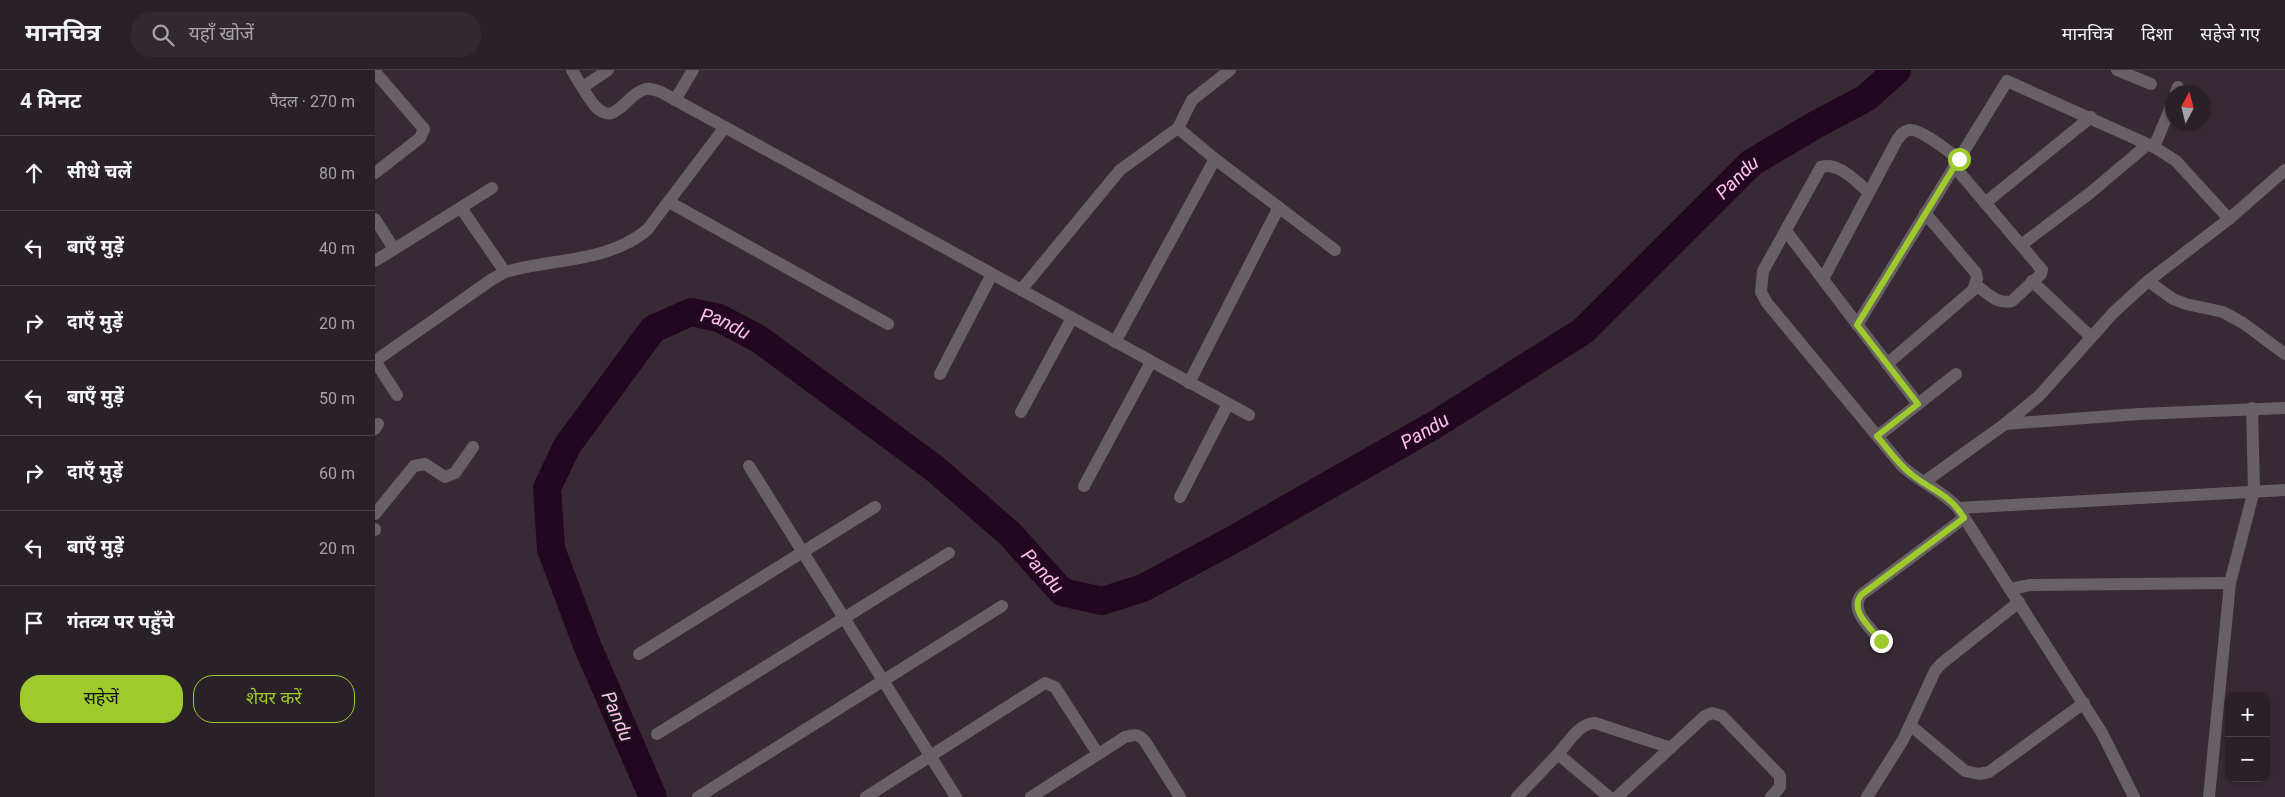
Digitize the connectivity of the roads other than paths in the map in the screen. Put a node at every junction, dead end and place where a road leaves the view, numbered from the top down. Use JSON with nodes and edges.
{"nodes":[{"id":1,"x":572,"y":70,"type":"edge"},
{"id":2,"x":608,"y":70,"type":"edge"},
{"id":3,"x":693,"y":70,"type":"edge"},
{"id":4,"x":1229,"y":70,"type":"edge"},
{"id":5,"x":2117,"y":70,"type":"edge"},
{"id":6,"x":375,"y":72,"type":"edge"},
{"id":7,"x":2009,"y":75,"type":"edge"},
{"id":8,"x":2151,"y":84,"type":"dead end"},
{"id":9,"x":583,"y":87,"type":"junction"},
{"id":10,"x":675,"y":100,"type":"junction"},
{"id":11,"x":2091,"y":117,"type":"junction"},
{"id":12,"x":2165,"y":118,"type":"edge"},
{"id":13,"x":725,"y":127,"type":"junction"},
{"id":14,"x":1178,"y":128,"type":"junction"},
{"id":15,"x":2151,"y":146,"type":"junction"},
{"id":16,"x":1215,"y":159,"type":"junction"},
{"id":17,"x":1956,"y":163,"type":"junction"},
{"id":18,"x":2285,"y":170,"type":"edge"},
{"id":19,"x":375,"y":173,"type":"edge"},
{"id":20,"x":492,"y":188,"type":"dead end"},
{"id":21,"x":1869,"y":192,"type":"junction"},
{"id":22,"x":669,"y":202,"type":"junction"},
{"id":23,"x":1985,"y":203,"type":"junction"},
{"id":24,"x":461,"y":208,"type":"junction"},
{"id":25,"x":1279,"y":208,"type":"junction"},
{"id":26,"x":1925,"y":212,"type":"junction"},
{"id":27,"x":375,"y":219,"type":"edge"},
{"id":28,"x":2229,"y":219,"type":"junction"},
{"id":29,"x":1786,"y":231,"type":"junction"},
{"id":30,"x":2021,"y":245,"type":"junction"},
{"id":31,"x":394,"y":250,"type":"junction"},
{"id":32,"x":1335,"y":250,"type":"dead end"},
{"id":33,"x":375,"y":261,"type":"edge"},
{"id":34,"x":505,"y":272,"type":"junction"},
{"id":35,"x":993,"y":274,"type":"junction"},
{"id":36,"x":1823,"y":280,"type":"junction"},
{"id":37,"x":2032,"y":281,"type":"junction"},
{"id":38,"x":2148,"y":281,"type":"junction"},
{"id":39,"x":1976,"y":285,"type":"junction"},
{"id":40,"x":1021,"y":290,"type":"junction"},
{"id":41,"x":1072,"y":318,"type":"junction"},
{"id":42,"x":888,"y":324,"type":"dead end"},
{"id":43,"x":1857,"y":325,"type":"junction"},
{"id":44,"x":2091,"y":337,"type":"junction"},
{"id":45,"x":1115,"y":342,"type":"junction"},
{"id":46,"x":2285,"y":354,"type":"edge"},
{"id":47,"x":375,"y":361,"type":"edge"},
{"id":48,"x":1151,"y":362,"type":"junction"},
{"id":49,"x":1887,"y":364,"type":"junction"},
{"id":50,"x":939,"y":374,"type":"dead end"},
{"id":51,"x":1956,"y":374,"type":"dead end"},
{"id":52,"x":1189,"y":383,"type":"junction"},
{"id":53,"x":397,"y":395,"type":"dead end"},
{"id":54,"x":1228,"y":404,"type":"junction"},
{"id":55,"x":1918,"y":404,"type":"junction"},
{"id":56,"x":2252,"y":408,"type":"junction"},
{"id":57,"x":2285,"y":408,"type":"edge"},
{"id":58,"x":1021,"y":412,"type":"dead end"},
{"id":59,"x":1249,"y":415,"type":"dead end"},
{"id":60,"x":2005,"y":424,"type":"junction"},
{"id":61,"x":1877,"y":436,"type":"junction"},
{"id":62,"x":473,"y":447,"type":"dead end"},
{"id":63,"x":749,"y":466,"type":"dead end"},
{"id":64,"x":1924,"y":482,"type":"junction"},
{"id":65,"x":1084,"y":486,"type":"dead end"},
{"id":66,"x":2254,"y":490,"type":"junction"},
{"id":67,"x":2285,"y":490,"type":"edge"},
{"id":68,"x":1180,"y":497,"type":"dead end"},
{"id":69,"x":875,"y":507,"type":"dead end"},
{"id":70,"x":1961,"y":513,"type":"junction"},
{"id":71,"x":375,"y":514,"type":"edge"},
{"id":72,"x":803,"y":552,"type":"junction"},
{"id":73,"x":949,"y":553,"type":"dead end"},
{"id":74,"x":2231,"y":583,"type":"junction"},
{"id":75,"x":2011,"y":589,"type":"junction"},
{"id":76,"x":2019,"y":602,"type":"junction"},
{"id":77,"x":1002,"y":606,"type":"dead end"},
{"id":78,"x":844,"y":618,"type":"junction"},
{"id":79,"x":1881,"y":641,"type":"dead end"},
{"id":80,"x":639,"y":654,"type":"dead end"},
{"id":81,"x":883,"y":681,"type":"junction"},
{"id":82,"x":2084,"y":703,"type":"junction"},
{"id":83,"x":1910,"y":725,"type":"junction"},
{"id":84,"x":657,"y":734,"type":"dead end"},
{"id":85,"x":1671,"y":748,"type":"junction"},
{"id":86,"x":1099,"y":754,"type":"junction"},
{"id":87,"x":1558,"y":754,"type":"junction"},
{"id":88,"x":930,"y":756,"type":"junction"},
{"id":89,"x":698,"y":797,"type":"edge"},
{"id":90,"x":866,"y":797,"type":"edge"},
{"id":91,"x":956,"y":797,"type":"edge"},
{"id":92,"x":1031,"y":797,"type":"edge"},
{"id":93,"x":1180,"y":797,"type":"edge"},
{"id":94,"x":1517,"y":797,"type":"edge"},
{"id":95,"x":1609,"y":797,"type":"edge"},
{"id":96,"x":1617,"y":797,"type":"edge"},
{"id":97,"x":1771,"y":797,"type":"edge"},
{"id":98,"x":1867,"y":797,"type":"edge"},
{"id":99,"x":2134,"y":797,"type":"edge"},
{"id":100,"x":2209,"y":797,"type":"edge"}],
"edges":[{"from":1,"to":9,"type":"street"},
{"from":2,"to":9,"type":"street"},
{"from":3,"to":10,"type":"street"},
{"from":4,"to":14,"type":"street"},
{"from":5,"to":8,"type":"street"},
{"from":6,"to":19,"type":"street"},
{"from":7,"to":11,"type":"street"},
{"from":7,"to":17,"type":"street"},
{"from":9,"to":10,"type":"street"},
{"from":10,"to":13,"type":"street"},
{"from":11,"to":15,"type":"street"},
{"from":11,"to":23,"type":"street"},
{"from":12,"to":15,"type":"street"},
{"from":13,"to":22,"type":"street"},
{"from":13,"to":35,"type":"street"},
{"from":14,"to":16,"type":"street"},
{"from":14,"to":40,"type":"street"},
{"from":15,"to":28,"type":"street"},
{"from":15,"to":30,"type":"street"},
{"from":16,"to":25,"type":"street"},
{"from":16,"to":45,"type":"street"},
{"from":17,"to":21,"type":"street"},
{"from":17,"to":23,"type":"street"},
{"from":17,"to":26,"type":"street"},
{"from":18,"to":28,"type":"street"},
{"from":20,"to":24,"type":"street"},
{"from":21,"to":29,"type":"street"},
{"from":21,"to":36,"type":"street"},
{"from":22,"to":34,"type":"street"},
{"from":22,"to":42,"type":"street"},
{"from":23,"to":30,"type":"street"},
{"from":24,"to":31,"type":"street"},
{"from":24,"to":34,"type":"street"},
{"from":25,"to":32,"type":"street"},
{"from":25,"to":52,"type":"street"},
{"from":26,"to":39,"type":"street"},
{"from":26,"to":43,"type":"street"},
{"from":27,"to":31,"type":"street"},
{"from":28,"to":38,"type":"street"},
{"from":29,"to":36,"type":"street"},
{"from":29,"to":61,"type":"street"},
{"from":30,"to":37,"type":"street"},
{"from":31,"to":33,"type":"street"},
{"from":34,"to":47,"type":"street"},
{"from":35,"to":40,"type":"street"},
{"from":35,"to":50,"type":"street"},
{"from":36,"to":43,"type":"street"},
{"from":37,"to":39,"type":"street"},
{"from":37,"to":44,"type":"street"},
{"from":38,"to":44,"type":"street"},
{"from":38,"to":46,"type":"street"},
{"from":39,"to":49,"type":"street"},
{"from":40,"to":41,"type":"street"},
{"from":41,"to":45,"type":"street"},
{"from":41,"to":58,"type":"street"},
{"from":43,"to":49,"type":"street"},
{"from":44,"to":60,"type":"street"},
{"from":45,"to":48,"type":"street"},
{"from":47,"to":53,"type":"street"},
{"from":48,"to":52,"type":"street"},
{"from":48,"to":65,"type":"street"},
{"from":49,"to":55,"type":"street"},
{"from":51,"to":55,"type":"street"},
{"from":52,"to":54,"type":"street"},
{"from":54,"to":59,"type":"street"},
{"from":54,"to":68,"type":"street"},
{"from":55,"to":61,"type":"street"},
{"from":56,"to":57,"type":"street"},
{"from":56,"to":60,"type":"street"},
{"from":56,"to":66,"type":"street"},
{"from":60,"to":64,"type":"street"},
{"from":61,"to":64,"type":"street"},
{"from":62,"to":71,"type":"street"},
{"from":63,"to":72,"type":"street"},
{"from":64,"to":70,"type":"street"},
{"from":66,"to":67,"type":"street"},
{"from":66,"to":70,"type":"street"},
{"from":66,"to":74,"type":"street"},
{"from":69,"to":72,"type":"street"},
{"from":70,"to":75,"type":"street"},
{"from":70,"to":79,"type":"street"},
{"from":72,"to":78,"type":"street"},
{"from":72,"to":80,"type":"street"},
{"from":73,"to":78,"type":"street"},
{"from":74,"to":75,"type":"street"},
{"from":74,"to":100,"type":"street"},
{"from":75,"to":76,"type":"street"},
{"from":76,"to":82,"type":"street"},
{"from":76,"to":83,"type":"street"},
{"from":77,"to":81,"type":"street"},
{"from":78,"to":81,"type":"street"},
{"from":78,"to":84,"type":"street"},
{"from":81,"to":88,"type":"street"},
{"from":81,"to":89,"type":"street"},
{"from":82,"to":83,"type":"street"},
{"from":82,"to":99,"type":"street"},
{"from":83,"to":98,"type":"street"},
{"from":85,"to":87,"type":"street"},
{"from":85,"to":96,"type":"street"},
{"from":85,"to":97,"type":"street"},
{"from":86,"to":88,"type":"street"},
{"from":86,"to":92,"type":"street"},
{"from":86,"to":93,"type":"street"},
{"from":87,"to":94,"type":"street"},
{"from":87,"to":95,"type":"street"},
{"from":88,"to":90,"type":"street"},
{"from":88,"to":91,"type":"street"}]}
